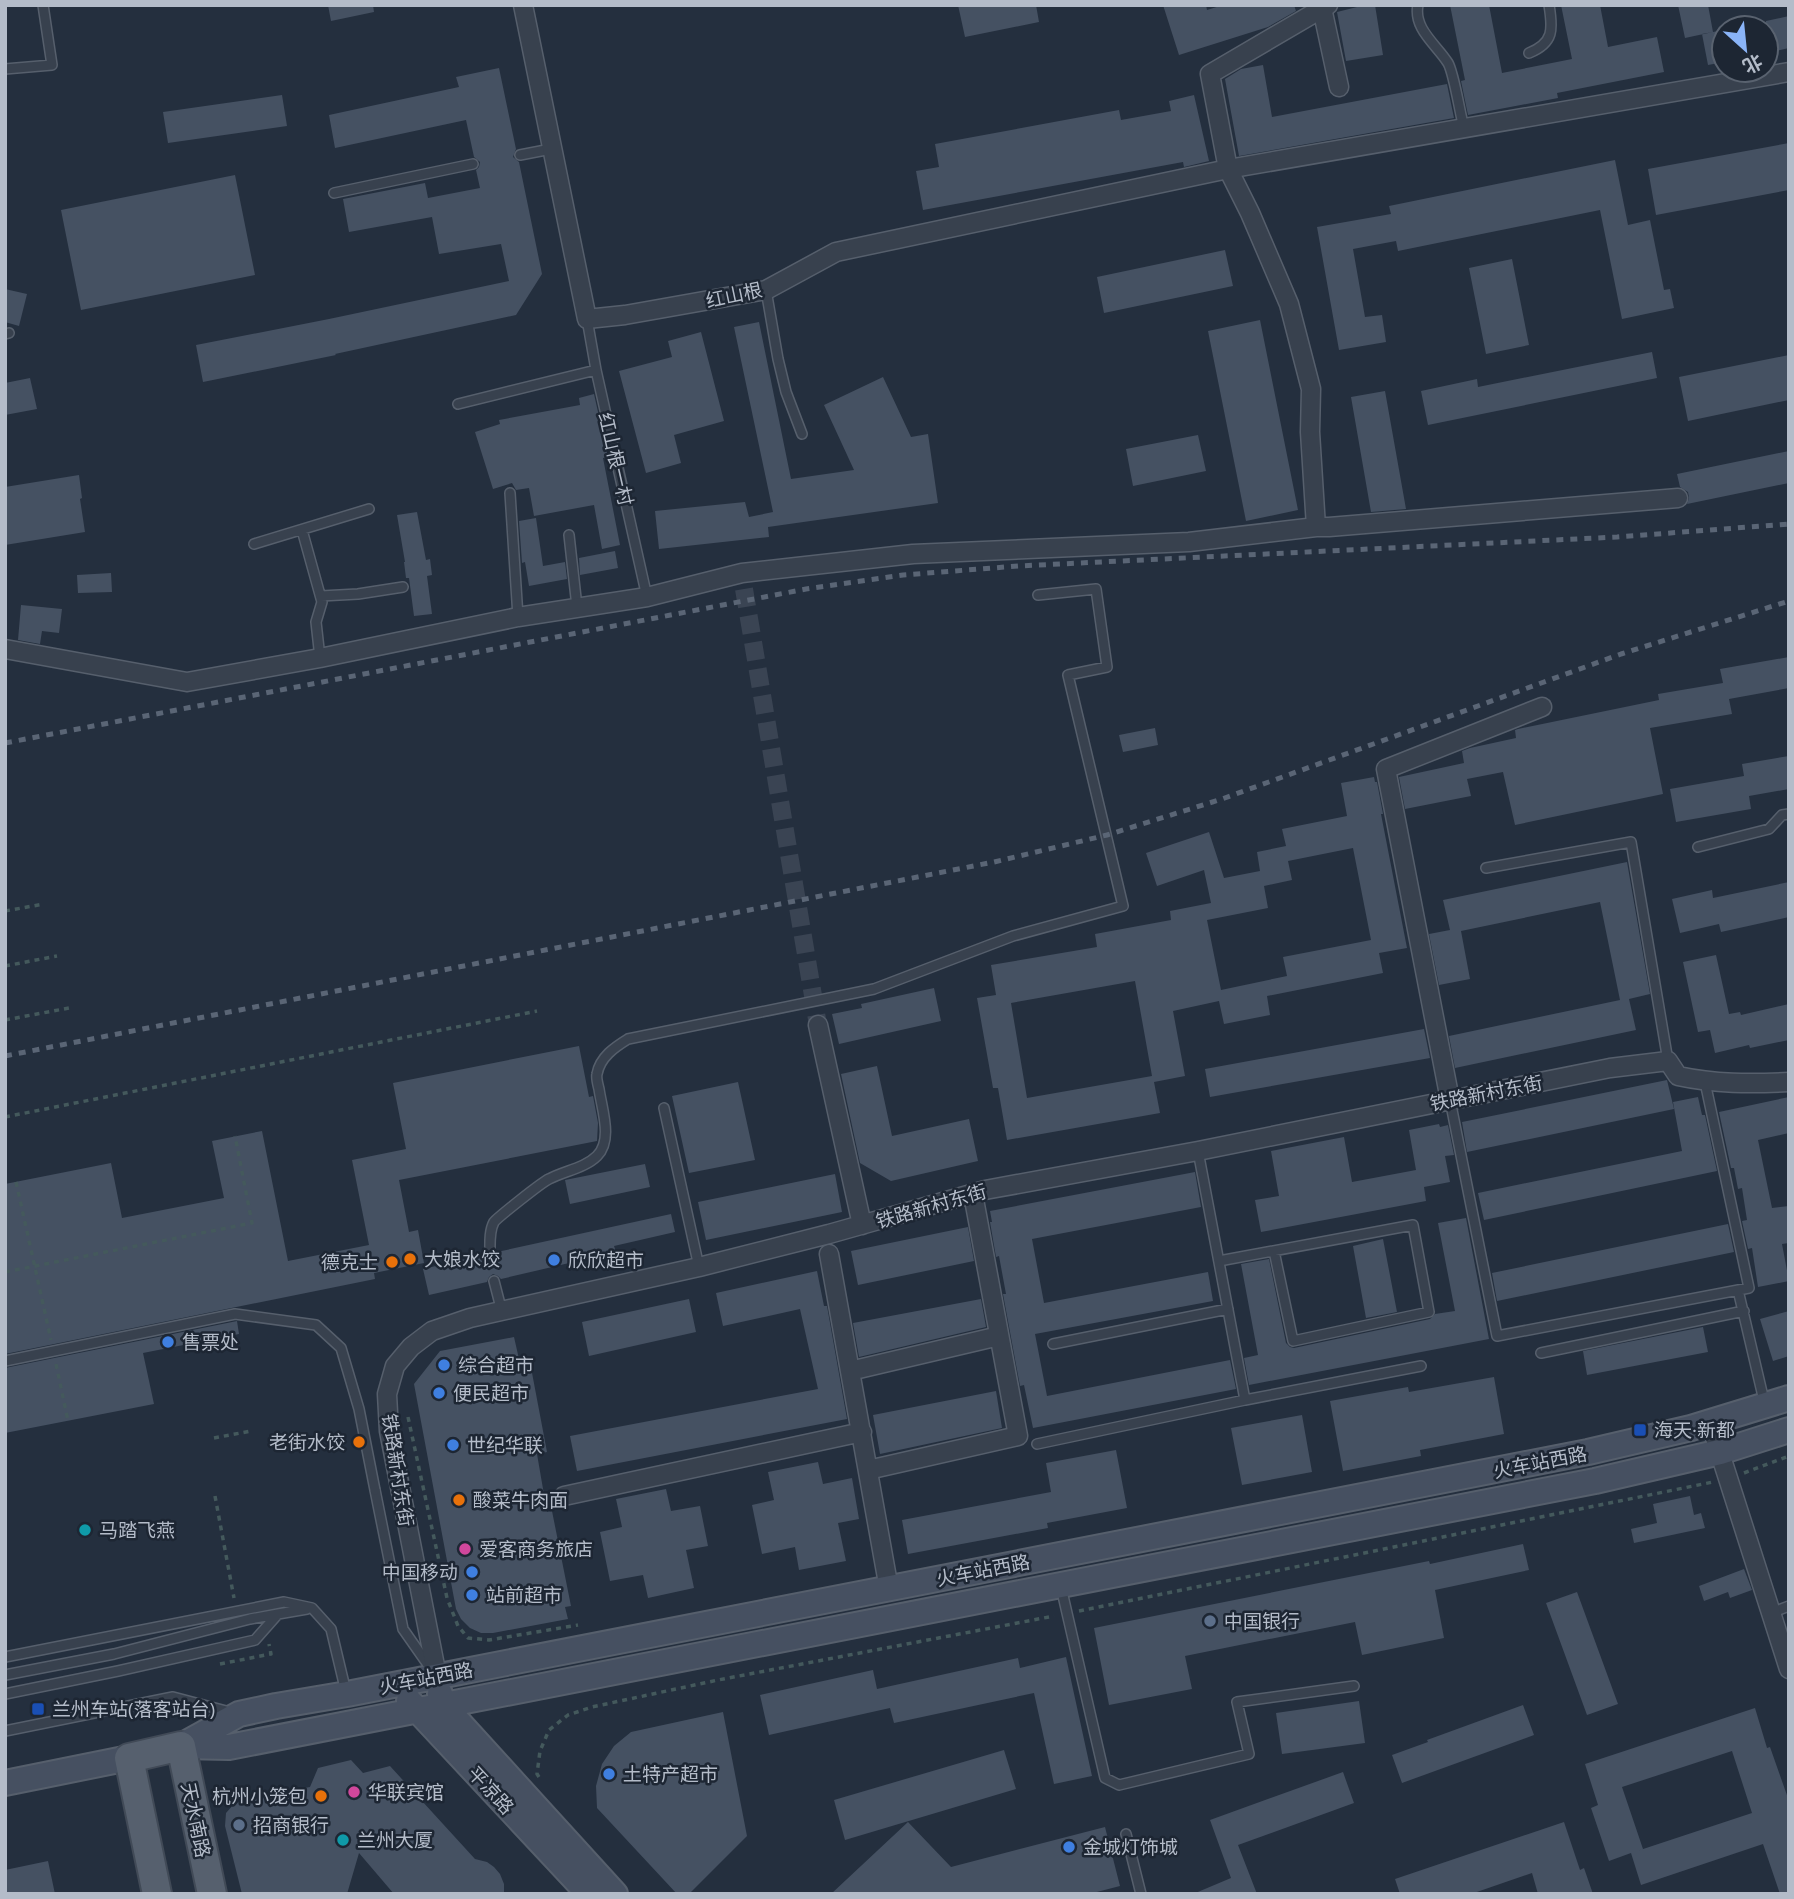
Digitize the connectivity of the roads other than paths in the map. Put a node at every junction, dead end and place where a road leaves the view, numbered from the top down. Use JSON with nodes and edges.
{"nodes":[{"id":1,"x":43,"y":5,"type":"edge"},
{"id":2,"x":523,"y":5,"type":"edge"},
{"id":3,"x":1418,"y":5,"type":"edge"},
{"id":4,"x":1549,"y":5,"type":"edge"},
{"id":5,"x":1325,"y":7,"type":"edge"},
{"id":6,"x":1529,"y":53,"type":"dead end"},
{"id":7,"x":5,"y":69,"type":"edge"},
{"id":8,"x":1789,"y":72,"type":"edge"},
{"id":9,"x":1339,"y":87,"type":"dead end"},
{"id":10,"x":1464,"y":128,"type":"junction"},
{"id":11,"x":551,"y":149,"type":"junction"},
{"id":12,"x":520,"y":155,"type":"dead end"},
{"id":13,"x":473,"y":164,"type":"dead end"},
{"id":14,"x":1227,"y":169,"type":"junction"},
{"id":15,"x":334,"y":193,"type":"dead end"},
{"id":16,"x":766,"y":290,"type":"junction"},
{"id":17,"x":587,"y":319,"type":"junction"},
{"id":18,"x":596,"y":370,"type":"junction"},
{"id":19,"x":458,"y":404,"type":"dead end"},
{"id":20,"x":802,"y":434,"type":"dead end"},
{"id":21,"x":510,"y":494,"type":"dead end"},
{"id":22,"x":1678,"y":498,"type":"dead end"},
{"id":23,"x":369,"y":509,"type":"dead end"},
{"id":24,"x":1316,"y":527,"type":"junction"},
{"id":25,"x":302,"y":530,"type":"junction"},
{"id":26,"x":569,"y":535,"type":"dead end"},
{"id":27,"x":254,"y":544,"type":"dead end"},
{"id":28,"x":403,"y":587,"type":"dead end"},
{"id":29,"x":1038,"y":595,"type":"dead end"},
{"id":30,"x":321,"y":596,"type":"junction"},
{"id":31,"x":647,"y":597,"type":"junction"},
{"id":32,"x":577,"y":607,"type":"junction"},
{"id":33,"x":518,"y":617,"type":"junction"},
{"id":34,"x":5,"y":649,"type":"edge"},
{"id":35,"x":320,"y":658,"type":"junction"},
{"id":36,"x":1542,"y":707,"type":"dead end"},
{"id":37,"x":1789,"y":814,"type":"edge"},
{"id":38,"x":1698,"y":847,"type":"dead end"},
{"id":39,"x":1486,"y":868,"type":"dead end"},
{"id":40,"x":818,"y":1026,"type":"tunnel mouth"},
{"id":41,"x":1668,"y":1061,"type":"junction"},
{"id":42,"x":1705,"y":1082,"type":"junction"},
{"id":43,"x":1789,"y":1082,"type":"edge"},
{"id":44,"x":1450,"y":1100,"type":"junction"},
{"id":45,"x":664,"y":1108,"type":"dead end"},
{"id":46,"x":1198,"y":1152,"type":"junction"},
{"id":47,"x":973,"y":1194,"type":"junction"},
{"id":48,"x":862,"y":1225,"type":"junction"},
{"id":49,"x":1274,"y":1251,"type":"junction"},
{"id":50,"x":490,"y":1254,"type":"dead end"},
{"id":51,"x":829,"y":1254,"type":"dead end"},
{"id":52,"x":1219,"y":1261,"type":"junction"},
{"id":53,"x":699,"y":1267,"type":"junction"},
{"id":54,"x":494,"y":1281,"type":"dead end"},
{"id":55,"x":1738,"y":1290,"type":"junction"},
{"id":56,"x":1228,"y":1309,"type":"junction"},
{"id":57,"x":1744,"y":1311,"type":"junction"},
{"id":58,"x":502,"y":1312,"type":"junction"},
{"id":59,"x":999,"y":1336,"type":"junction"},
{"id":60,"x":1053,"y":1343,"type":"dead end"},
{"id":61,"x":1541,"y":1353,"type":"dead end"},
{"id":62,"x":5,"y":1361,"type":"edge"},
{"id":63,"x":1421,"y":1366,"type":"dead end"},
{"id":64,"x":850,"y":1371,"type":"junction"},
{"id":65,"x":1789,"y":1398,"type":"edge"},
{"id":66,"x":1245,"y":1400,"type":"junction"},
{"id":67,"x":1765,"y":1406,"type":"junction"},
{"id":68,"x":1710,"y":1422,"type":"junction"},
{"id":69,"x":1789,"y":1430,"type":"edge"},
{"id":70,"x":862,"y":1432,"type":"junction"},
{"id":71,"x":1037,"y":1444,"type":"dead end"},
{"id":72,"x":1720,"y":1452,"type":"junction"},
{"id":73,"x":868,"y":1470,"type":"junction"},
{"id":74,"x":564,"y":1496,"type":"dead end"},
{"id":75,"x":1061,"y":1586,"type":"junction"},
{"id":76,"x":889,"y":1589,"type":"junction"},
{"id":77,"x":1789,"y":1606,"type":"edge"},
{"id":78,"x":312,"y":1608,"type":"junction"},
{"id":79,"x":1771,"y":1613,"type":"junction"},
{"id":80,"x":278,"y":1614,"type":"junction"},
{"id":81,"x":5,"y":1657,"type":"edge"},
{"id":82,"x":1789,"y":1669,"type":"edge"},
{"id":83,"x":5,"y":1675,"type":"edge"},
{"id":84,"x":436,"y":1676,"type":"junction"},
{"id":85,"x":396,"y":1684,"type":"junction"},
{"id":86,"x":1354,"y":1686,"type":"dead end"},
{"id":87,"x":5,"y":1694,"type":"edge"},
{"id":88,"x":347,"y":1694,"type":"junction"},
{"id":89,"x":443,"y":1706,"type":"junction"},
{"id":90,"x":416,"y":1710,"type":"junction"},
{"id":91,"x":239,"y":1714,"type":"junction"},
{"id":92,"x":5,"y":1731,"type":"edge"},
{"id":93,"x":181,"y":1746,"type":"junction"},
{"id":94,"x":129,"y":1758,"type":"junction"},
{"id":95,"x":5,"y":1783,"type":"edge"},
{"id":96,"x":1126,"y":1834,"type":"dead end"},
{"id":97,"x":157,"y":1894,"type":"edge"},
{"id":98,"x":212,"y":1894,"type":"edge"},
{"id":99,"x":589,"y":1894,"type":"edge"},
{"id":100,"x":615,"y":1894,"type":"edge"},
{"id":101,"x":1141,"y":1894,"type":"edge"}],
"edges":[{"from":1,"to":7,"type":"lane"},
{"from":2,"to":11,"type":"street"},
{"from":3,"to":10,"type":"lane"},
{"from":4,"to":6,"type":"lane"},
{"from":5,"to":9,"type":"street"},
{"from":5,"to":14,"type":"street"},
{"from":8,"to":10,"type":"street","name":"红山根"},
{"from":10,"to":14,"type":"street","name":"红山根"},
{"from":11,"to":12,"type":"lane"},
{"from":11,"to":17,"type":"street"},
{"from":13,"to":15,"type":"lane"},
{"from":14,"to":16,"type":"street","name":"红山根"},
{"from":14,"to":24,"type":"street"},
{"from":16,"to":17,"type":"street","name":"红山根"},
{"from":16,"to":20,"type":"lane"},
{"from":17,"to":18,"type":"lane","name":"红山根一村"},
{"from":18,"to":19,"type":"lane"},
{"from":18,"to":31,"type":"lane","name":"红山根一村"},
{"from":21,"to":33,"type":"lane"},
{"from":22,"to":24,"type":"street"},
{"from":23,"to":25,"type":"lane"},
{"from":24,"to":31,"type":"street"},
{"from":25,"to":27,"type":"lane"},
{"from":25,"to":30,"type":"lane"},
{"from":26,"to":32,"type":"lane"},
{"from":28,"to":30,"type":"lane"},
{"from":29,"to":50,"type":"lane"},
{"from":30,"to":35,"type":"lane"},
{"from":31,"to":32,"type":"street"},
{"from":32,"to":33,"type":"street"},
{"from":33,"to":35,"type":"street"},
{"from":34,"to":35,"type":"street"},
{"from":36,"to":44,"type":"street"},
{"from":37,"to":38,"type":"lane"},
{"from":39,"to":41,"type":"lane"},
{"from":40,"to":48,"type":"street"},
{"from":41,"to":42,"type":"street"},
{"from":41,"to":44,"type":"street","name":"铁路新村东街"},
{"from":42,"to":43,"type":"street"},
{"from":42,"to":55,"type":"lane"},
{"from":44,"to":46,"type":"street","name":"铁路新村东街"},
{"from":44,"to":55,"type":"lane"},
{"from":45,"to":53,"type":"lane"},
{"from":46,"to":47,"type":"street","name":"铁路新村东街"},
{"from":46,"to":52,"type":"lane"},
{"from":47,"to":48,"type":"street","name":"铁路新村东街"},
{"from":47,"to":59,"type":"street"},
{"from":48,"to":53,"type":"street","name":"铁路新村东街"},
{"from":49,"to":49,"type":"lane"},
{"from":49,"to":52,"type":"lane"},
{"from":51,"to":64,"type":"street"},
{"from":52,"to":56,"type":"lane"},
{"from":53,"to":58,"type":"street","name":"铁路新村东街"},
{"from":54,"to":58,"type":"lane"},
{"from":55,"to":57,"type":"lane"},
{"from":56,"to":60,"type":"lane"},
{"from":56,"to":66,"type":"lane"},
{"from":57,"to":61,"type":"lane"},
{"from":57,"to":67,"type":"lane"},
{"from":58,"to":84,"type":"street","name":"铁路新村东街"},
{"from":59,"to":64,"type":"street"},
{"from":59,"to":73,"type":"street"},
{"from":62,"to":84,"type":"lane","bridge":true},
{"from":63,"to":66,"type":"lane"},
{"from":64,"to":70,"type":"street"},
{"from":65,"to":67,"type":"main road","name":"火车站西路"},
{"from":66,"to":71,"type":"lane"},
{"from":67,"to":68,"type":"main road","name":"火车站西路"},
{"from":68,"to":72,"type":"street"},
{"from":68,"to":76,"type":"main road","name":"火车站西路"},
{"from":69,"to":72,"type":"main road","name":"火车站西路"},
{"from":70,"to":73,"type":"street"},
{"from":70,"to":74,"type":"street"},
{"from":72,"to":75,"type":"main road","name":"火车站西路"},
{"from":72,"to":79,"type":"street"},
{"from":73,"to":76,"type":"street"},
{"from":75,"to":86,"type":"lane"},
{"from":75,"to":89,"type":"main road","name":"火车站西路"},
{"from":76,"to":84,"type":"main road","name":"火车站西路"},
{"from":77,"to":79,"type":"lane"},
{"from":78,"to":80,"type":"lane"},
{"from":78,"to":81,"type":"lane"},
{"from":78,"to":88,"type":"lane"},
{"from":79,"to":82,"type":"street"},
{"from":80,"to":83,"type":"lane"},
{"from":80,"to":87,"type":"lane"},
{"from":84,"to":85,"type":"main road","name":"火车站西路"},
{"from":84,"to":89,"type":"main road","name":"平凉路"},
{"from":85,"to":88,"type":"main road","name":"火车站西路"},
{"from":85,"to":90,"type":"main road","name":"平凉路"},
{"from":88,"to":91,"type":"main road","name":"火车站西路"},
{"from":89,"to":90,"type":"main road","name":"火车站西路"},
{"from":89,"to":100,"type":"main road","name":"平凉路"},
{"from":90,"to":93,"type":"main road","name":"火车站西路"},
{"from":90,"to":99,"type":"main road","name":"平凉路"},
{"from":91,"to":92,"type":"lane"},
{"from":91,"to":93,"type":"main road","name":"火车站西路"},
{"from":93,"to":94,"type":"main road","name":"火车站西路"},
{"from":93,"to":98,"type":"main road","name":"天水南路"},
{"from":94,"to":95,"type":"main road"},
{"from":94,"to":97,"type":"main road"},
{"from":96,"to":101,"type":"lane"}]}
